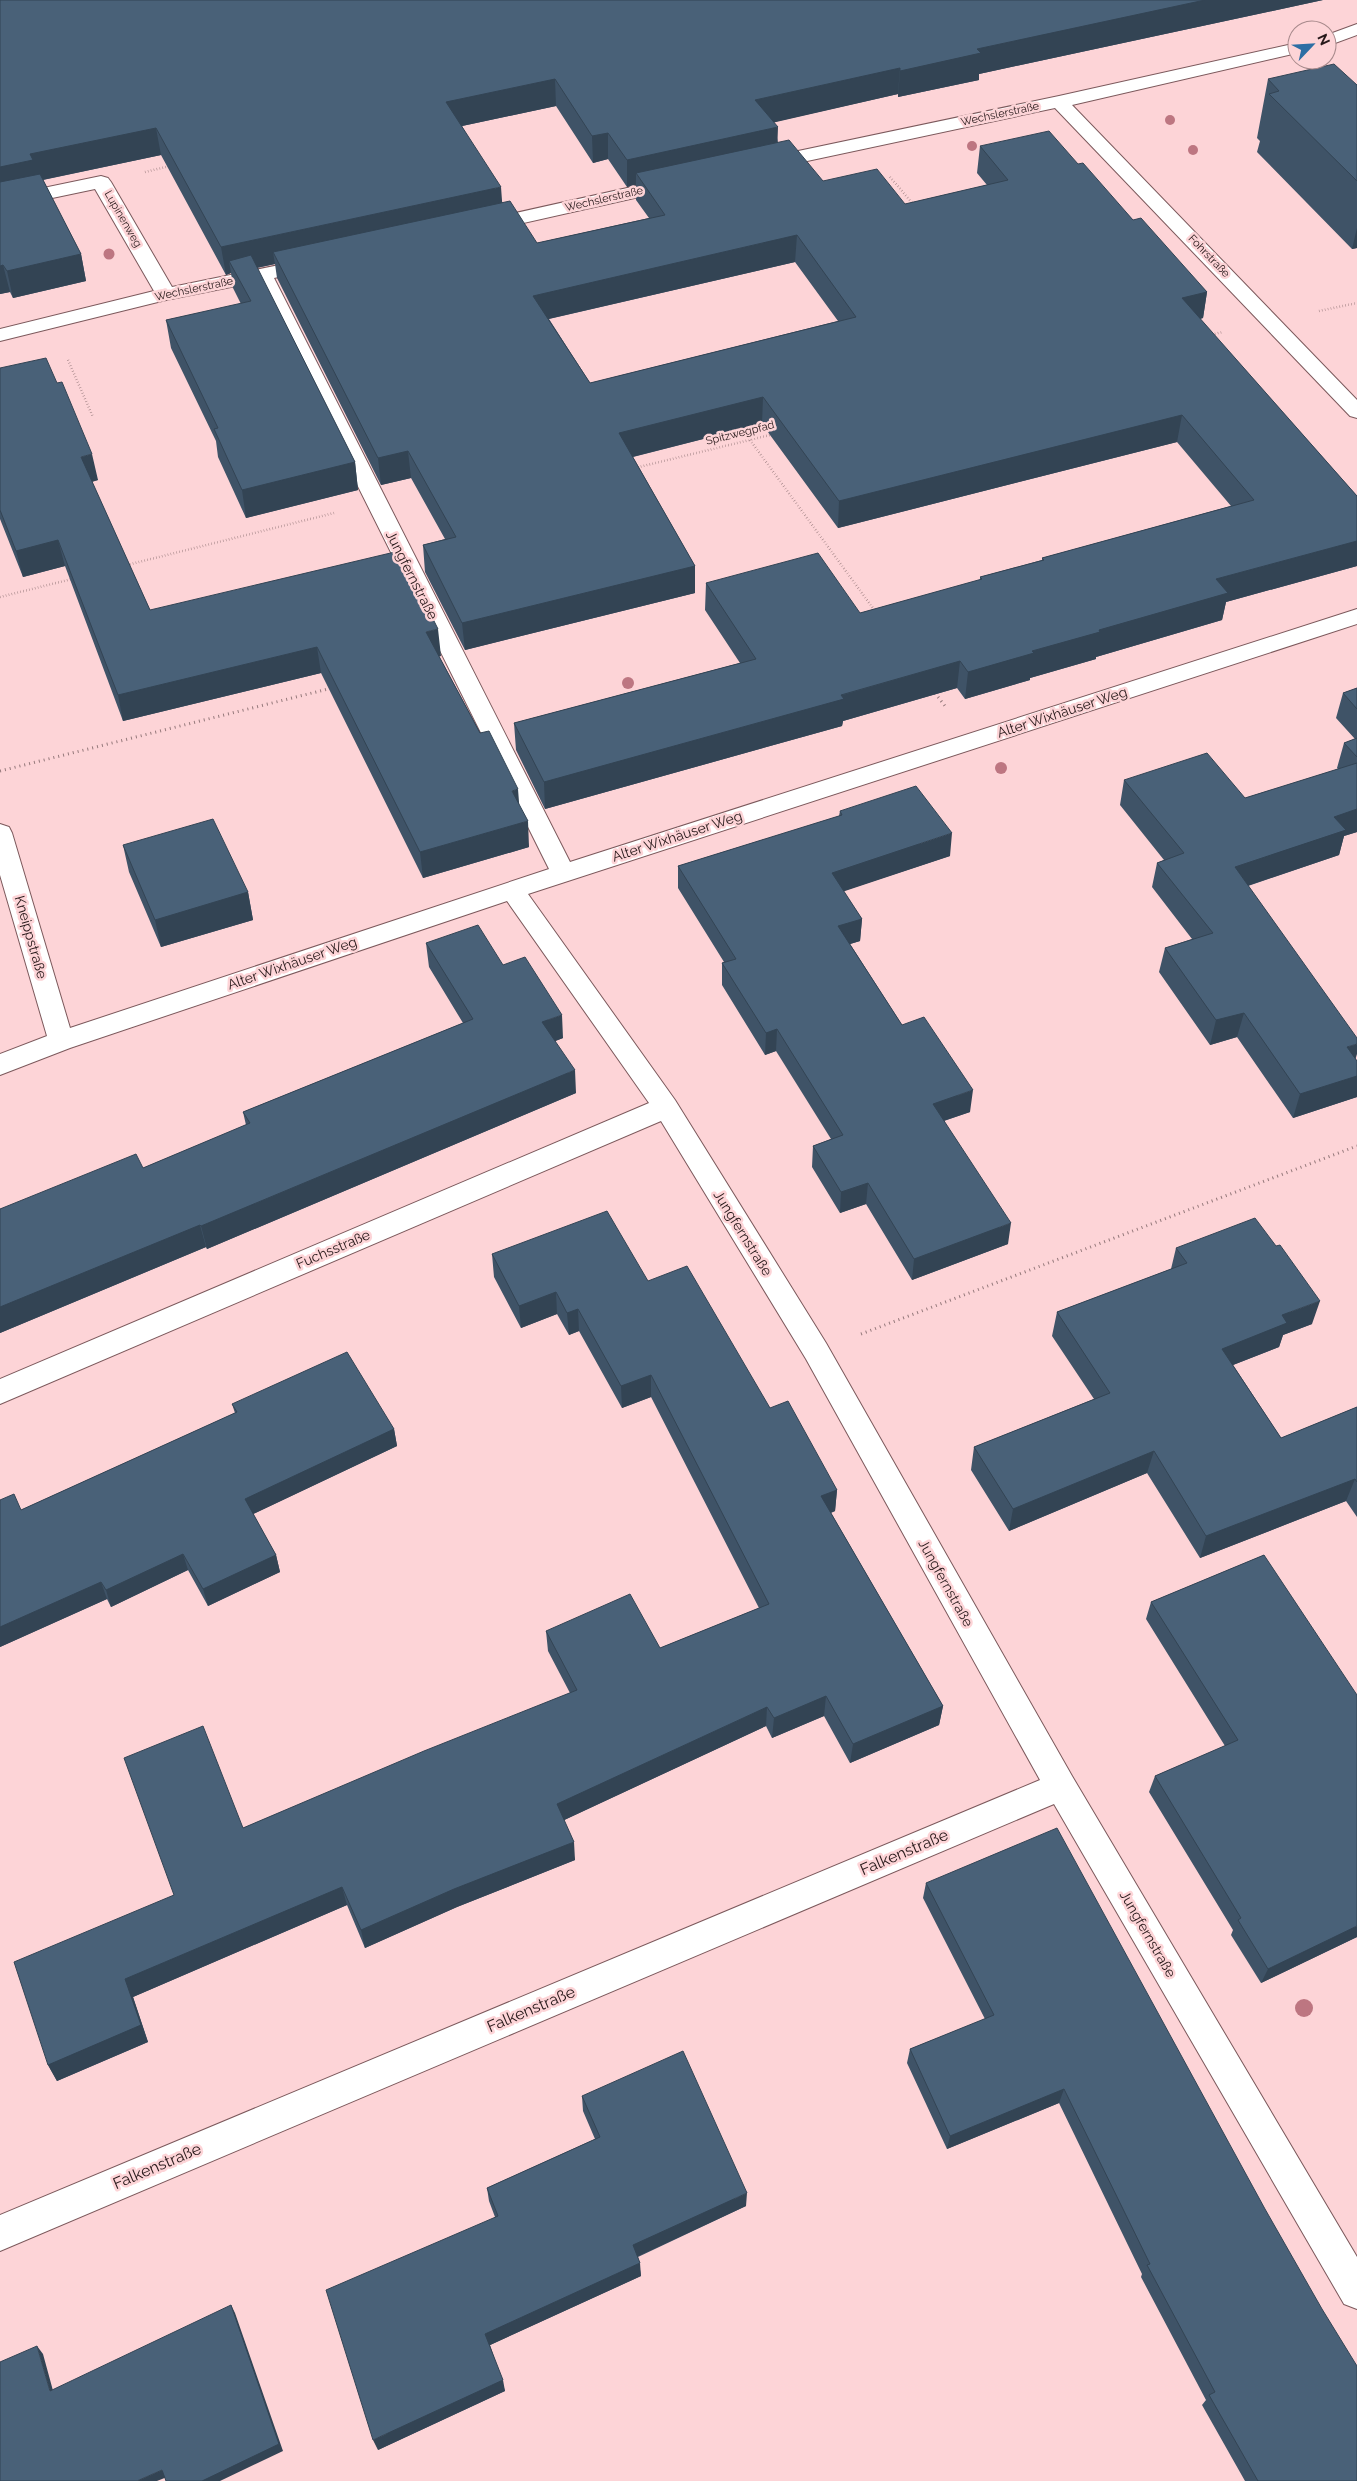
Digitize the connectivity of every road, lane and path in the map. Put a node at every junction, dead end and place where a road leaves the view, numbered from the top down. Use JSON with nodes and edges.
{"nodes":[{"id":1,"x":1357,"y":29,"type":"edge"},
{"id":2,"x":1337,"y":37,"type":"edge"},
{"id":3,"x":1287,"y":50,"type":"edge"},
{"id":4,"x":1059,"y":102,"type":"junction"},
{"id":5,"x":863,"y":144,"type":"junction"},
{"id":6,"x":179,"y":164,"type":"edge"},
{"id":7,"x":743,"y":168,"type":"edge"},
{"id":8,"x":687,"y":180,"type":"edge"},
{"id":9,"x":101,"y":182,"type":"junction"},
{"id":10,"x":0,"y":203,"type":"edge"},
{"id":11,"x":914,"y":205,"type":"edge"},
{"id":12,"x":465,"y":230,"type":"edge"},
{"id":13,"x":330,"y":260,"type":"edge"},
{"id":14,"x":263,"y":275,"type":"junction"},
{"id":15,"x":166,"y":294,"type":"junction"},
{"id":16,"x":52,"y":322,"type":"junction"},
{"id":17,"x":1273,"y":322,"type":"junction"},
{"id":18,"x":0,"y":335,"type":"edge"},
{"id":19,"x":1204,"y":335,"type":"edge"},
{"id":20,"x":1357,"y":412,"type":"edge"},
{"id":21,"x":93,"y":417,"type":"dead end"},
{"id":22,"x":779,"y":433,"type":"edge"},
{"id":23,"x":750,"y":440,"type":"junction"},
{"id":24,"x":626,"y":470,"type":"edge"},
{"id":25,"x":376,"y":503,"type":"junction"},
{"id":26,"x":125,"y":565,"type":"edge"},
{"id":27,"x":77,"y":577,"type":"edge"},
{"id":28,"x":0,"y":596,"type":"edge"},
{"id":29,"x":878,"y":614,"type":"edge"},
{"id":30,"x":1357,"y":616,"type":"edge"},
{"id":31,"x":338,"y":686,"type":"edge"},
{"id":32,"x":930,"y":686,"type":"edge"},
{"id":33,"x":971,"y":741,"type":"junction"},
{"id":34,"x":0,"y":771,"type":"edge"},
{"id":35,"x":0,"y":833,"type":"edge"},
{"id":36,"x":563,"y":873,"type":"junction"},
{"id":37,"x":512,"y":890,"type":"junction"},
{"id":38,"x":61,"y":1041,"type":"junction"},
{"id":39,"x":0,"y":1065,"type":"edge"},
{"id":40,"x":666,"y":1107,"type":"junction"},
{"id":41,"x":1357,"y":1146,"type":"edge"},
{"id":42,"x":816,"y":1351,"type":"junction"},
{"id":43,"x":0,"y":1392,"type":"edge"},
{"id":44,"x":1061,"y":1786,"type":"junction"},
{"id":45,"x":0,"y":2233,"type":"edge"},
{"id":46,"x":1357,"y":2291,"type":"edge"}],
"edges":[{"from":1,"to":2,"type":"street"},
{"from":3,"to":4,"type":"street","name":"Wechslerstraße"},
{"from":4,"to":5,"type":"street","name":"Wechslerstraße"},
{"from":4,"to":17,"type":"street","name":"Fohrstraße"},
{"from":5,"to":7,"type":"street","name":"Wechslerstraße"},
{"from":5,"to":11,"type":"path"},
{"from":6,"to":9,"type":"path"},
{"from":8,"to":12,"type":"street","name":"Wechslerstraße"},
{"from":9,"to":10,"type":"street","name":"Lupinenweg"},
{"from":9,"to":15,"type":"street","name":"Lupinenweg"},
{"from":13,"to":14,"type":"street","name":"Wechslerstraße"},
{"from":14,"to":15,"type":"street","name":"Wechslerstraße"},
{"from":14,"to":25,"type":"street","name":"Jungfernstraße"},
{"from":15,"to":16,"type":"street","name":"Wechslerstraße"},
{"from":16,"to":18,"type":"street","name":"Wechslerstraße"},
{"from":16,"to":21,"type":"path"},
{"from":17,"to":19,"type":"path"},
{"from":17,"to":20,"type":"street","name":"Fohrstraße"},
{"from":22,"to":23,"type":"path","name":"Spitzwegpfad"},
{"from":23,"to":24,"type":"path","name":"Spitzwegpfad"},
{"from":23,"to":29,"type":"path"},
{"from":25,"to":26,"type":"path"},
{"from":25,"to":36,"type":"street","name":"Jungfernstraße"},
{"from":27,"to":28,"type":"path"},
{"from":30,"to":33,"type":"street","name":"Alter Wixhäuser Weg"},
{"from":31,"to":34,"type":"path"},
{"from":32,"to":33,"type":"path"},
{"from":33,"to":36,"type":"street","name":"Alter Wixhäuser Weg"},
{"from":35,"to":38,"type":"street","name":"Kneippstraße"},
{"from":36,"to":37,"type":"street","name":"Alter Wixhäuser Weg"},
{"from":37,"to":38,"type":"street","name":"Alter Wixhäuser Weg"},
{"from":37,"to":40,"type":"street","name":"Jungfernstraße"},
{"from":38,"to":39,"type":"street","name":"Alter Wixhäuser Weg"},
{"from":40,"to":42,"type":"street","name":"Jungfernstraße"},
{"from":40,"to":43,"type":"street","name":"Fuchsstraße"},
{"from":41,"to":42,"type":"path"},
{"from":42,"to":44,"type":"street","name":"Jungfernstraße"},
{"from":44,"to":45,"type":"street","name":"Falkenstraße"},
{"from":44,"to":46,"type":"street","name":"Jungfernstraße"}]}
